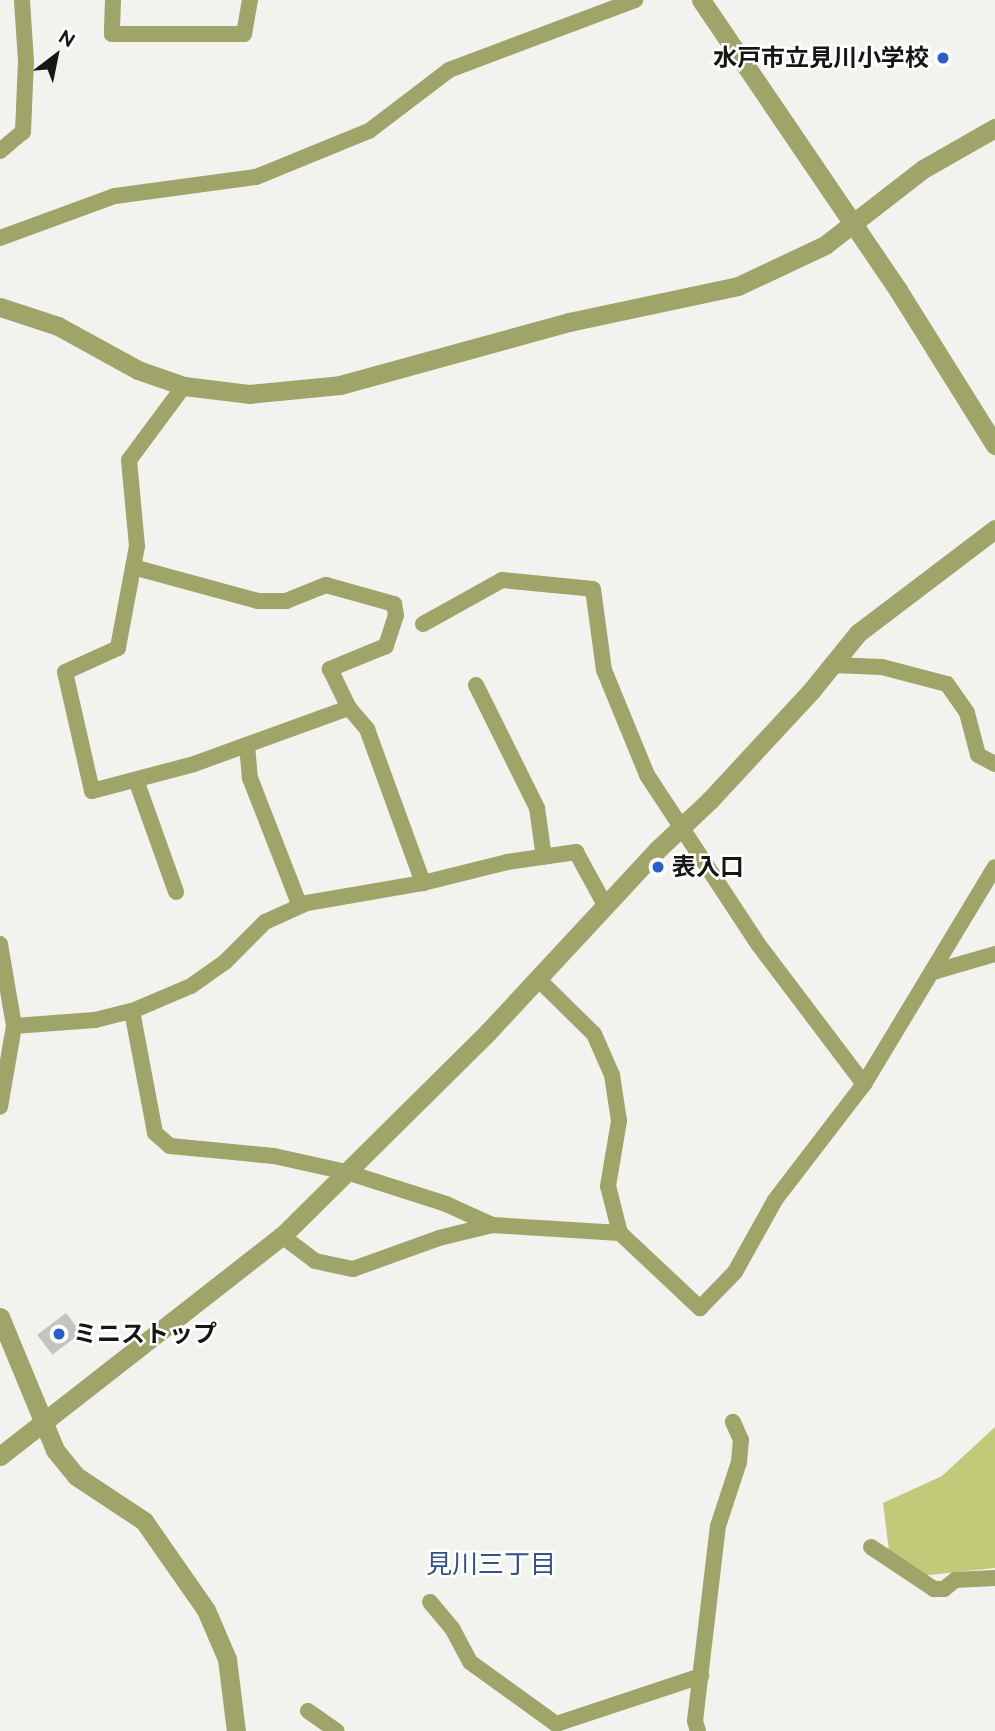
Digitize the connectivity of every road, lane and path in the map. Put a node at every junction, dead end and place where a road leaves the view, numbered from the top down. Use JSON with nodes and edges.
{"nodes":[{"id":1,"x":22,"y":0,"type":"edge"},
{"id":2,"x":113,"y":0,"type":"edge"},
{"id":3,"x":250,"y":0,"type":"edge"},
{"id":4,"x":635,"y":0,"type":"edge"},
{"id":5,"x":701,"y":0,"type":"edge"},
{"id":6,"x":995,"y":128,"type":"edge"},
{"id":7,"x":0,"y":151,"type":"edge"},
{"id":8,"x":852,"y":226,"type":"junction"},
{"id":9,"x":0,"y":238,"type":"edge"},
{"id":10,"x":0,"y":307,"type":"edge"},
{"id":11,"x":184,"y":386,"type":"junction"},
{"id":12,"x":995,"y":445,"type":"edge"},
{"id":13,"x":995,"y":529,"type":"edge"},
{"id":14,"x":133,"y":567,"type":"junction"},
{"id":15,"x":423,"y":624,"type":"dead end"},
{"id":16,"x":832,"y":665,"type":"junction"},
{"id":17,"x":476,"y":685,"type":"dead end"},
{"id":18,"x":349,"y":708,"type":"junction"},
{"id":19,"x":247,"y":745,"type":"junction"},
{"id":20,"x":995,"y":764,"type":"edge"},
{"id":21,"x":136,"y":780,"type":"junction"},
{"id":22,"x":680,"y":828,"type":"junction"},
{"id":23,"x":544,"y":856,"type":"junction"},
{"id":24,"x":995,"y":867,"type":"edge"},
{"id":25,"x":423,"y":883,"type":"junction"},
{"id":26,"x":176,"y":892,"type":"dead end"},
{"id":27,"x":605,"y":905,"type":"junction"},
{"id":28,"x":300,"y":906,"type":"junction"},
{"id":29,"x":0,"y":944,"type":"edge"},
{"id":30,"x":995,"y":954,"type":"edge"},
{"id":31,"x":933,"y":972,"type":"junction"},
{"id":32,"x":538,"y":979,"type":"junction"},
{"id":33,"x":132,"y":1011,"type":"junction"},
{"id":34,"x":14,"y":1026,"type":"junction"},
{"id":35,"x":864,"y":1084,"type":"junction"},
{"id":36,"x":0,"y":1107,"type":"edge"},
{"id":37,"x":346,"y":1172,"type":"junction"},
{"id":38,"x":492,"y":1225,"type":"junction"},
{"id":39,"x":620,"y":1233,"type":"junction"},
{"id":40,"x":282,"y":1236,"type":"junction"},
{"id":41,"x":0,"y":1317,"type":"edge"},
{"id":42,"x":42,"y":1421,"type":"junction"},
{"id":43,"x":733,"y":1422,"type":"dead end"},
{"id":44,"x":0,"y":1456,"type":"edge"},
{"id":45,"x":871,"y":1547,"type":"dead end"},
{"id":46,"x":995,"y":1578,"type":"edge"},
{"id":47,"x":430,"y":1602,"type":"dead end"},
{"id":48,"x":701,"y":1676,"type":"junction"},
{"id":49,"x":308,"y":1711,"type":"dead end"},
{"id":50,"x":236,"y":1731,"type":"edge"},
{"id":51,"x":337,"y":1731,"type":"edge"},
{"id":52,"x":698,"y":1731,"type":"edge"}],
"edges":[{"from":1,"to":7,"type":"street"},
{"from":2,"to":3,"type":"street"},
{"from":4,"to":9,"type":"street"},
{"from":5,"to":8,"type":"street"},
{"from":6,"to":8,"type":"street"},
{"from":8,"to":11,"type":"street"},
{"from":8,"to":12,"type":"street"},
{"from":10,"to":11,"type":"street"},
{"from":11,"to":14,"type":"street"},
{"from":13,"to":16,"type":"street"},
{"from":14,"to":18,"type":"street"},
{"from":14,"to":21,"type":"street"},
{"from":15,"to":22,"type":"street"},
{"from":16,"to":20,"type":"street"},
{"from":16,"to":22,"type":"street"},
{"from":17,"to":23,"type":"street"},
{"from":18,"to":19,"type":"street"},
{"from":18,"to":25,"type":"street"},
{"from":19,"to":21,"type":"street"},
{"from":19,"to":28,"type":"street"},
{"from":21,"to":26,"type":"street"},
{"from":22,"to":27,"type":"street"},
{"from":22,"to":35,"type":"street"},
{"from":23,"to":25,"type":"street"},
{"from":23,"to":27,"type":"street"},
{"from":24,"to":31,"type":"street"},
{"from":25,"to":28,"type":"street"},
{"from":27,"to":32,"type":"street"},
{"from":28,"to":33,"type":"street"},
{"from":29,"to":34,"type":"street"},
{"from":30,"to":31,"type":"street"},
{"from":31,"to":35,"type":"street"},
{"from":32,"to":37,"type":"street"},
{"from":32,"to":39,"type":"street"},
{"from":33,"to":34,"type":"street"},
{"from":33,"to":37,"type":"street"},
{"from":34,"to":36,"type":"street"},
{"from":35,"to":39,"type":"street"},
{"from":37,"to":38,"type":"street"},
{"from":37,"to":40,"type":"street"},
{"from":38,"to":39,"type":"street"},
{"from":38,"to":40,"type":"street"},
{"from":40,"to":42,"type":"street"},
{"from":41,"to":42,"type":"street"},
{"from":42,"to":44,"type":"street"},
{"from":42,"to":50,"type":"street"},
{"from":43,"to":48,"type":"street"},
{"from":45,"to":46,"type":"street"},
{"from":47,"to":48,"type":"street"},
{"from":48,"to":52,"type":"street"},
{"from":49,"to":51,"type":"street"}]}
